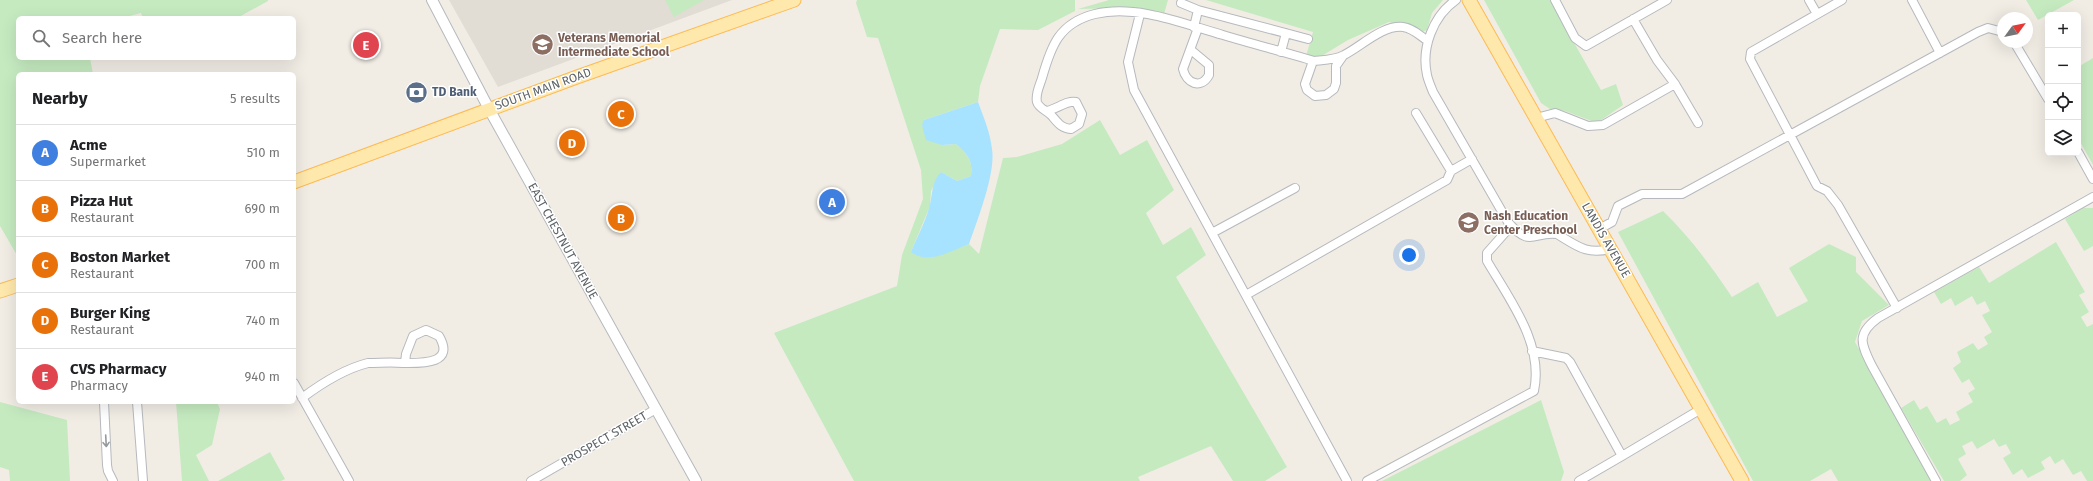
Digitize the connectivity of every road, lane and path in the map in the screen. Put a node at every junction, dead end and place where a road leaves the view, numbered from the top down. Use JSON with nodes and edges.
{"nodes":[{"id":1,"x":432,"y":0,"type":"edge"},
{"id":2,"x":794,"y":0,"type":"edge"},
{"id":3,"x":1456,"y":0,"type":"edge"},
{"id":4,"x":1469,"y":0,"type":"edge"},
{"id":5,"x":1554,"y":0,"type":"edge"},
{"id":6,"x":1667,"y":0,"type":"edge"},
{"id":7,"x":1809,"y":0,"type":"edge"},
{"id":8,"x":1842,"y":0,"type":"edge"},
{"id":9,"x":1912,"y":0,"type":"edge"},
{"id":10,"x":1181,"y":3,"type":"dead end"},
{"id":11,"x":1198,"y":10,"type":"junction"},
{"id":12,"x":1140,"y":14,"type":"junction"},
{"id":13,"x":1817,"y":14,"type":"junction"},
{"id":14,"x":1633,"y":19,"type":"junction"},
{"id":15,"x":1196,"y":27,"type":"junction"},
{"id":16,"x":1997,"y":30,"type":"edge"},
{"id":17,"x":1286,"y":33,"type":"junction"},
{"id":18,"x":1308,"y":39,"type":"dead end"},
{"id":19,"x":1428,"y":41,"type":"junction"},
{"id":20,"x":2018,"y":48,"type":"edge"},
{"id":21,"x":1191,"y":50,"type":"dead end"},
{"id":22,"x":1281,"y":52,"type":"junction"},
{"id":23,"x":1940,"y":53,"type":"junction"},
{"id":24,"x":1343,"y":56,"type":"junction"},
{"id":25,"x":1313,"y":61,"type":"junction"},
{"id":26,"x":1675,"y":84,"type":"junction"},
{"id":27,"x":2045,"y":94,"type":"edge"},
{"id":28,"x":489,"y":109,"type":"junction"},
{"id":29,"x":1047,"y":111,"type":"dead end"},
{"id":30,"x":1416,"y":113,"type":"dead end"},
{"id":31,"x":1536,"y":118,"type":"junction"},
{"id":32,"x":1698,"y":124,"type":"dead end"},
{"id":33,"x":1790,"y":136,"type":"junction"},
{"id":34,"x":2080,"y":156,"type":"edge"},
{"id":35,"x":1472,"y":159,"type":"junction"},
{"id":36,"x":1451,"y":171,"type":"junction"},
{"id":37,"x":2093,"y":179,"type":"edge"},
{"id":38,"x":296,"y":181,"type":"edge"},
{"id":39,"x":1295,"y":188,"type":"dead end"},
{"id":40,"x":2093,"y":197,"type":"edge"},
{"id":41,"x":1512,"y":226,"type":"junction"},
{"id":42,"x":1599,"y":229,"type":"junction"},
{"id":43,"x":1212,"y":233,"type":"junction"},
{"id":44,"x":1610,"y":249,"type":"junction"},
{"id":45,"x":16,"y":286,"type":"edge"},
{"id":46,"x":0,"y":291,"type":"edge"},
{"id":47,"x":1246,"y":295,"type":"junction"},
{"id":48,"x":1896,"y":308,"type":"junction"},
{"id":49,"x":1532,"y":351,"type":"junction"},
{"id":50,"x":406,"y":363,"type":"junction"},
{"id":51,"x":296,"y":387,"type":"edge"},
{"id":52,"x":302,"y":398,"type":"junction"},
{"id":53,"x":104,"y":404,"type":"edge"},
{"id":54,"x":137,"y":404,"type":"edge"},
{"id":55,"x":656,"y":409,"type":"junction"},
{"id":56,"x":1701,"y":409,"type":"junction"},
{"id":57,"x":1622,"y":456,"type":"junction"},
{"id":58,"x":113,"y":481,"type":"edge"},
{"id":59,"x":143,"y":481,"type":"edge"},
{"id":60,"x":349,"y":481,"type":"edge"},
{"id":61,"x":531,"y":481,"type":"edge"},
{"id":62,"x":696,"y":481,"type":"edge"},
{"id":63,"x":1347,"y":481,"type":"edge"},
{"id":64,"x":1367,"y":481,"type":"edge"},
{"id":65,"x":1579,"y":481,"type":"edge"},
{"id":66,"x":1742,"y":481,"type":"edge"},
{"id":67,"x":1936,"y":481,"type":"edge"}],
"edges":[{"from":1,"to":28,"type":"street","name":"EAST CHESTNUT AVENUE"},
{"from":2,"to":28,"type":"main road","name":"SOUTH MAIN ROAD"},
{"from":3,"to":19,"type":"street"},
{"from":4,"to":31,"type":"main road","name":"LANDIS AVENUE"},
{"from":5,"to":14,"type":"street"},
{"from":6,"to":14,"type":"street"},
{"from":7,"to":13,"type":"street"},
{"from":8,"to":13,"type":"street"},
{"from":9,"to":23,"type":"street"},
{"from":10,"to":11,"type":"street"},
{"from":11,"to":15,"type":"street"},
{"from":11,"to":17,"type":"street"},
{"from":12,"to":15,"type":"street"},
{"from":12,"to":29,"type":"street"},
{"from":12,"to":43,"type":"street"},
{"from":13,"to":33,"type":"street"},
{"from":14,"to":26,"type":"street"},
{"from":15,"to":21,"type":"street"},
{"from":15,"to":22,"type":"street"},
{"from":16,"to":23,"type":"street"},
{"from":17,"to":18,"type":"street"},
{"from":17,"to":22,"type":"street"},
{"from":19,"to":24,"type":"street"},
{"from":19,"to":35,"type":"street"},
{"from":20,"to":27,"type":"street"},
{"from":22,"to":25,"type":"street"},
{"from":23,"to":33,"type":"street"},
{"from":24,"to":25,"type":"street"},
{"from":24,"to":25,"type":"street"},
{"from":26,"to":31,"type":"street"},
{"from":26,"to":32,"type":"street"},
{"from":28,"to":38,"type":"main road","name":"SOUTH MAIN ROAD"},
{"from":28,"to":55,"type":"street","name":"EAST CHESTNUT AVENUE"},
{"from":30,"to":36,"type":"street"},
{"from":31,"to":42,"type":"main road","name":"LANDIS AVENUE"},
{"from":33,"to":42,"type":"street"},
{"from":33,"to":48,"type":"street"},
{"from":34,"to":37,"type":"street"},
{"from":35,"to":36,"type":"street"},
{"from":35,"to":41,"type":"street"},
{"from":36,"to":47,"type":"street"},
{"from":39,"to":43,"type":"street"},
{"from":40,"to":48,"type":"street"},
{"from":41,"to":44,"type":"street"},
{"from":41,"to":49,"type":"street"},
{"from":42,"to":44,"type":"main road","name":"LANDIS AVENUE"},
{"from":43,"to":47,"type":"street"},
{"from":44,"to":56,"type":"main road","name":"LANDIS AVENUE"},
{"from":45,"to":46,"type":"main road"},
{"from":47,"to":63,"type":"street"},
{"from":48,"to":67,"type":"street"},
{"from":49,"to":57,"type":"street"},
{"from":49,"to":64,"type":"street"},
{"from":50,"to":50,"type":"street"},
{"from":50,"to":52,"type":"street"},
{"from":51,"to":52,"type":"street"},
{"from":52,"to":60,"type":"street"},
{"from":53,"to":58,"type":"street","one_way":true},
{"from":54,"to":59,"type":"street"},
{"from":55,"to":61,"type":"street","name":"PROSPECT STREET"},
{"from":55,"to":62,"type":"street","name":"EAST CHESTNUT AVENUE"},
{"from":56,"to":57,"type":"street"},
{"from":56,"to":66,"type":"main road","name":"LANDIS AVENUE"},
{"from":57,"to":65,"type":"street"}]}
